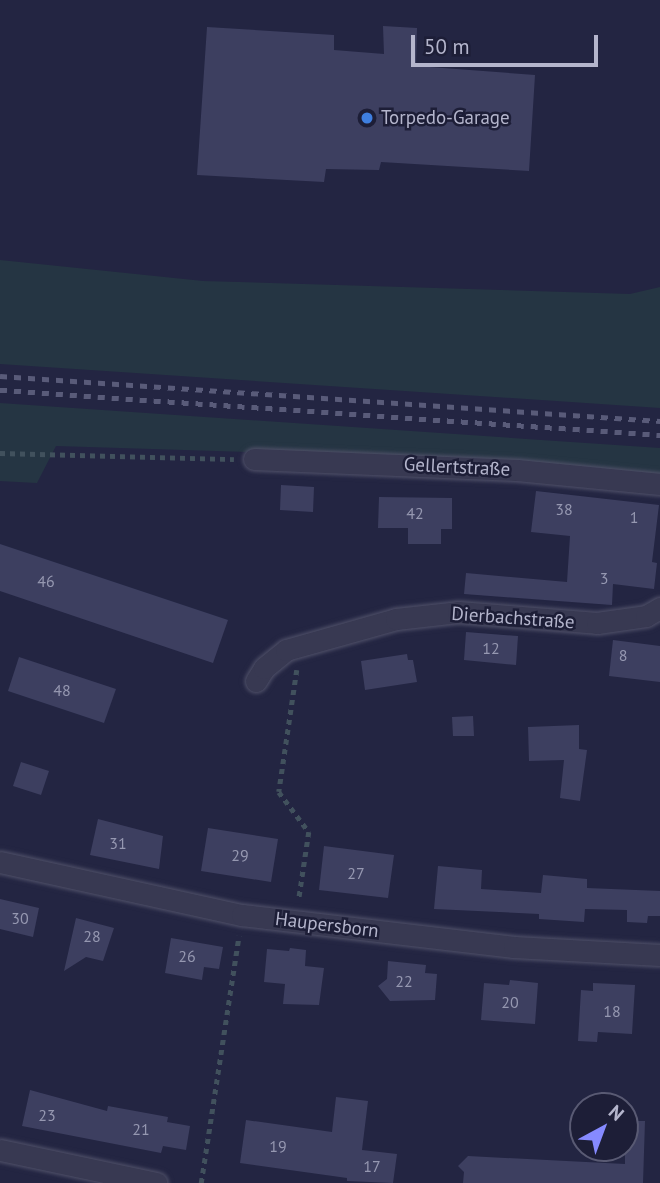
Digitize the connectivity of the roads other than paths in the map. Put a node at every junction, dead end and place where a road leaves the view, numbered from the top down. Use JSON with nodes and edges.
{"nodes":[{"id":1,"x":254,"y":459,"type":"road end"},
{"id":2,"x":660,"y":484,"type":"edge"},
{"id":3,"x":660,"y":608,"type":"edge"},
{"id":4,"x":256,"y":681,"type":"dead end"},
{"id":5,"x":0,"y":862,"type":"edge"},
{"id":6,"x":660,"y":955,"type":"edge"},
{"id":7,"x":0,"y":1150,"type":"edge"},
{"id":8,"x":157,"y":1183,"type":"edge"}],
"edges":[{"from":1,"to":2,"type":"street","name":"Gellertstraße"},
{"from":3,"to":4,"type":"street","name":"Dierbachstraße"},
{"from":5,"to":6,"type":"street","name":"Haupersborn"},
{"from":7,"to":8,"type":"street"}]}
